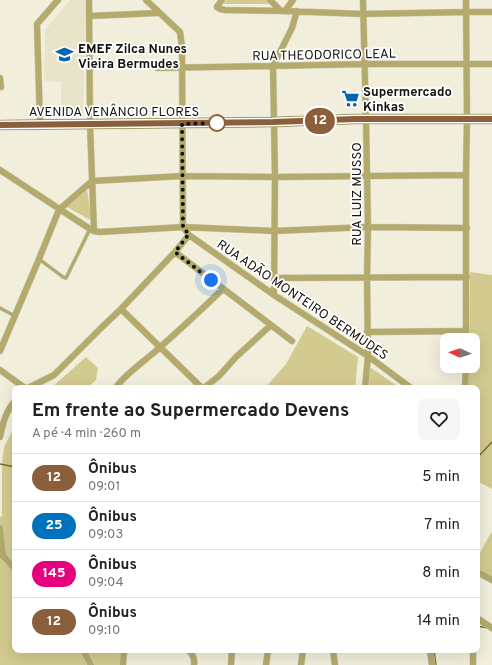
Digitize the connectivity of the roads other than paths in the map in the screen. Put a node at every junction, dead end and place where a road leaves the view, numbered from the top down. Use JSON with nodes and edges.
{"nodes":[{"id":1,"x":58,"y":0,"type":"edge"},
{"id":2,"x":89,"y":0,"type":"edge"},
{"id":3,"x":146,"y":0,"type":"edge"},
{"id":4,"x":270,"y":0,"type":"edge"},
{"id":5,"x":293,"y":0,"type":"edge"},
{"id":6,"x":363,"y":0,"type":"edge"},
{"id":7,"x":466,"y":0,"type":"edge"},
{"id":8,"x":220,"y":2,"type":"edge"},
{"id":9,"x":283,"y":10,"type":"junction"},
{"id":10,"x":297,"y":11,"type":"junction"},
{"id":11,"x":466,"y":12,"type":"junction"},
{"id":12,"x":492,"y":12,"type":"edge"},
{"id":13,"x":158,"y":13,"type":"junction"},
{"id":14,"x":363,"y":14,"type":"junction"},
{"id":15,"x":89,"y":16,"type":"junction"},
{"id":16,"x":365,"y":64,"type":"junction"},
{"id":17,"x":467,"y":64,"type":"junction"},
{"id":18,"x":492,"y":64,"type":"edge"},
{"id":19,"x":273,"y":66,"type":"junction"},
{"id":20,"x":182,"y":67,"type":"junction"},
{"id":21,"x":157,"y":68,"type":"dead end"},
{"id":22,"x":0,"y":78,"type":"edge"},
{"id":23,"x":1,"y":87,"type":"dead end"},
{"id":24,"x":366,"y":119,"type":"junction"},
{"id":25,"x":467,"y":119,"type":"junction"},
{"id":26,"x":492,"y":119,"type":"edge"},
{"id":27,"x":273,"y":122,"type":"junction"},
{"id":28,"x":90,"y":124,"type":"junction"},
{"id":29,"x":182,"y":124,"type":"junction"},
{"id":30,"x":0,"y":125,"type":"edge"},
{"id":31,"x":40,"y":125,"type":"junction"},
{"id":32,"x":0,"y":170,"type":"edge"},
{"id":33,"x":367,"y":175,"type":"junction"},
{"id":34,"x":466,"y":175,"type":"junction"},
{"id":35,"x":183,"y":176,"type":"junction"},
{"id":36,"x":274,"y":177,"type":"junction"},
{"id":37,"x":92,"y":181,"type":"junction"},
{"id":38,"x":60,"y":209,"type":"junction"},
{"id":39,"x":368,"y":227,"type":"junction"},
{"id":40,"x":183,"y":228,"type":"junction"},
{"id":41,"x":467,"y":228,"type":"junction"},
{"id":42,"x":92,"y":230,"type":"junction"},
{"id":43,"x":274,"y":230,"type":"junction"},
{"id":44,"x":189,"y":234,"type":"junction"},
{"id":45,"x":175,"y":252,"type":"junction"},
{"id":46,"x":39,"y":259,"type":"junction"},
{"id":47,"x":467,"y":277,"type":"junction"},
{"id":48,"x":274,"y":278,"type":"junction"},
{"id":49,"x":367,"y":278,"type":"junction"},
{"id":50,"x":223,"y":289,"type":"junction"},
{"id":51,"x":274,"y":295,"type":"junction"},
{"id":52,"x":0,"y":308,"type":"edge"},
{"id":53,"x":121,"y":309,"type":"junction"},
{"id":54,"x":15,"y":316,"type":"junction"},
{"id":55,"x":272,"y":325,"type":"junction"},
{"id":56,"x":466,"y":331,"type":"joint"},
{"id":57,"x":367,"y":332,"type":"junction"},
{"id":58,"x":292,"y":340,"type":"dead end"},
{"id":59,"x":160,"y":348,"type":"junction"},
{"id":60,"x":0,"y":351,"type":"edge"},
{"id":61,"x":368,"y":356,"type":"junction"},
{"id":62,"x":0,"y":370,"type":"edge"},
{"id":63,"x":466,"y":373,"type":"edge"},
{"id":64,"x":22,"y":385,"type":"edge"},
{"id":65,"x":33,"y":385,"type":"edge"},
{"id":66,"x":117,"y":385,"type":"edge"},
{"id":67,"x":200,"y":385,"type":"edge"},
{"id":68,"x":207,"y":385,"type":"edge"},
{"id":69,"x":365,"y":385,"type":"edge"},
{"id":70,"x":407,"y":385,"type":"edge"},
{"id":71,"x":465,"y":385,"type":"edge"},
{"id":72,"x":12,"y":405,"type":"edge"},
{"id":73,"x":0,"y":437,"type":"edge"},
{"id":74,"x":0,"y":528,"type":"edge"},
{"id":75,"x":2,"y":556,"type":"edge"},
{"id":76,"x":12,"y":566,"type":"edge"},
{"id":77,"x":480,"y":574,"type":"edge"},
{"id":78,"x":492,"y":580,"type":"edge"},
{"id":79,"x":480,"y":620,"type":"edge"},
{"id":80,"x":492,"y":628,"type":"edge"},
{"id":81,"x":85,"y":653,"type":"edge"},
{"id":82,"x":124,"y":653,"type":"edge"},
{"id":83,"x":192,"y":653,"type":"edge"},
{"id":84,"x":232,"y":653,"type":"edge"},
{"id":85,"x":268,"y":653,"type":"edge"},
{"id":86,"x":302,"y":653,"type":"edge"},
{"id":87,"x":333,"y":653,"type":"edge"},
{"id":88,"x":430,"y":653,"type":"edge"},
{"id":89,"x":473,"y":653,"type":"edge"},
{"id":90,"x":91,"y":665,"type":"edge"},
{"id":91,"x":123,"y":665,"type":"edge"},
{"id":92,"x":194,"y":665,"type":"edge"},
{"id":93,"x":231,"y":665,"type":"edge"},
{"id":94,"x":266,"y":665,"type":"edge"},
{"id":95,"x":301,"y":665,"type":"edge"},
{"id":96,"x":335,"y":665,"type":"edge"},
{"id":97,"x":432,"y":665,"type":"edge"},
{"id":98,"x":473,"y":665,"type":"edge"}],
"edges":[{"from":1,"to":31,"type":"street"},
{"from":2,"to":15,"type":"street"},
{"from":3,"to":13,"type":"street"},
{"from":4,"to":9,"type":"street"},
{"from":5,"to":9,"type":"street"},
{"from":6,"to":14,"type":"street","name":"RUA LUIZ MUSSO"},
{"from":7,"to":11,"type":"street"},
{"from":8,"to":9,"type":"street"},
{"from":9,"to":10,"type":"street"},
{"from":10,"to":14,"type":"street"},
{"from":10,"to":19,"type":"street"},
{"from":11,"to":12,"type":"street"},
{"from":11,"to":14,"type":"street"},
{"from":11,"to":17,"type":"street"},
{"from":13,"to":15,"type":"street"},
{"from":13,"to":20,"type":"street"},
{"from":14,"to":16,"type":"street","name":"RUA LUIZ MUSSO"},
{"from":15,"to":28,"type":"street"},
{"from":16,"to":17,"type":"street","name":"RUA THEODORICO LEAL"},
{"from":16,"to":19,"type":"street","name":"RUA THEODORICO LEAL"},
{"from":16,"to":24,"type":"street","name":"RUA LUIZ MUSSO"},
{"from":17,"to":18,"type":"street","name":"RUA THEODORICO LEAL"},
{"from":17,"to":25,"type":"street"},
{"from":19,"to":20,"type":"street","name":"RUA THEODORICO LEAL"},
{"from":19,"to":27,"type":"street"},
{"from":20,"to":21,"type":"street","name":"RUA THEODORICO LEAL"},
{"from":20,"to":29,"type":"street"},
{"from":22,"to":23,"type":"street"},
{"from":24,"to":25,"type":"main road","name":"AVENIDA VENÂNCIO FLORES"},
{"from":24,"to":27,"type":"main road","name":"AVENIDA VENÂNCIO FLORES"},
{"from":24,"to":33,"type":"street","name":"RUA LUIZ MUSSO"},
{"from":25,"to":26,"type":"main road","name":"AVENIDA VENÂNCIO FLORES"},
{"from":25,"to":34,"type":"street"},
{"from":27,"to":29,"type":"main road","name":"AVENIDA VENÂNCIO FLORES"},
{"from":27,"to":36,"type":"street"},
{"from":28,"to":29,"type":"main road","name":"AVENIDA VENÂNCIO FLORES"},
{"from":28,"to":31,"type":"main road","name":"AVENIDA VENÂNCIO FLORES"},
{"from":28,"to":37,"type":"street"},
{"from":29,"to":35,"type":"street"},
{"from":30,"to":31,"type":"main road","name":"AVENIDA VENÂNCIO FLORES"},
{"from":32,"to":38,"type":"street"},
{"from":33,"to":34,"type":"street"},
{"from":33,"to":36,"type":"street"},
{"from":33,"to":39,"type":"street","name":"RUA LUIZ MUSSO"},
{"from":34,"to":41,"type":"street"},
{"from":35,"to":36,"type":"street"},
{"from":35,"to":37,"type":"street"},
{"from":35,"to":40,"type":"street"},
{"from":36,"to":43,"type":"street"},
{"from":37,"to":38,"type":"street"},
{"from":37,"to":42,"type":"street"},
{"from":38,"to":42,"type":"street"},
{"from":38,"to":46,"type":"street"},
{"from":39,"to":41,"type":"street"},
{"from":39,"to":43,"type":"street"},
{"from":39,"to":49,"type":"street","name":"RUA LUIZ MUSSO"},
{"from":40,"to":42,"type":"street"},
{"from":40,"to":43,"type":"street"},
{"from":40,"to":44,"type":"street","name":"RUA ADÃO MONTEIRO BERMUDES"},
{"from":41,"to":47,"type":"street"},
{"from":42,"to":46,"type":"lane"},
{"from":43,"to":48,"type":"street"},
{"from":44,"to":45,"type":"street"},
{"from":44,"to":51,"type":"street","name":"RUA ADÃO MONTEIRO BERMUDES"},
{"from":45,"to":50,"type":"street"},
{"from":45,"to":53,"type":"street"},
{"from":46,"to":54,"type":"street"},
{"from":47,"to":49,"type":"street"},
{"from":47,"to":56,"type":"street"},
{"from":48,"to":49,"type":"street"},
{"from":48,"to":51,"type":"street"},
{"from":49,"to":57,"type":"street","name":"RUA LUIZ MUSSO"},
{"from":50,"to":55,"type":"street"},
{"from":50,"to":59,"type":"street"},
{"from":51,"to":61,"type":"street","name":"RUA ADÃO MONTEIRO BERMUDES"},
{"from":52,"to":54,"type":"lane"},
{"from":53,"to":59,"type":"street"},
{"from":53,"to":65,"type":"street"},
{"from":54,"to":60,"type":"street"},
{"from":55,"to":58,"type":"street"},
{"from":55,"to":68,"type":"street"},
{"from":56,"to":57,"type":"street"},
{"from":57,"to":61,"type":"street","name":"RUA LUIZ MUSSO"},
{"from":59,"to":66,"type":"street"},
{"from":59,"to":67,"type":"street"},
{"from":61,"to":69,"type":"street","name":"RUA LUIZ MUSSO"},
{"from":61,"to":70,"type":"street","name":"RUA ADÃO MONTEIRO BERMUDES"},
{"from":62,"to":64,"type":"street"},
{"from":63,"to":71,"type":"street"},
{"from":72,"to":73,"type":"street"},
{"from":74,"to":75,"type":"street"},
{"from":75,"to":76,"type":"street"},
{"from":77,"to":78,"type":"street"},
{"from":79,"to":80,"type":"street"},
{"from":81,"to":90,"type":"street"},
{"from":82,"to":91,"type":"street"},
{"from":83,"to":92,"type":"street"},
{"from":84,"to":93,"type":"street"},
{"from":85,"to":94,"type":"street"},
{"from":86,"to":95,"type":"street"},
{"from":87,"to":96,"type":"street"},
{"from":88,"to":97,"type":"street"},
{"from":89,"to":98,"type":"street"}]}
